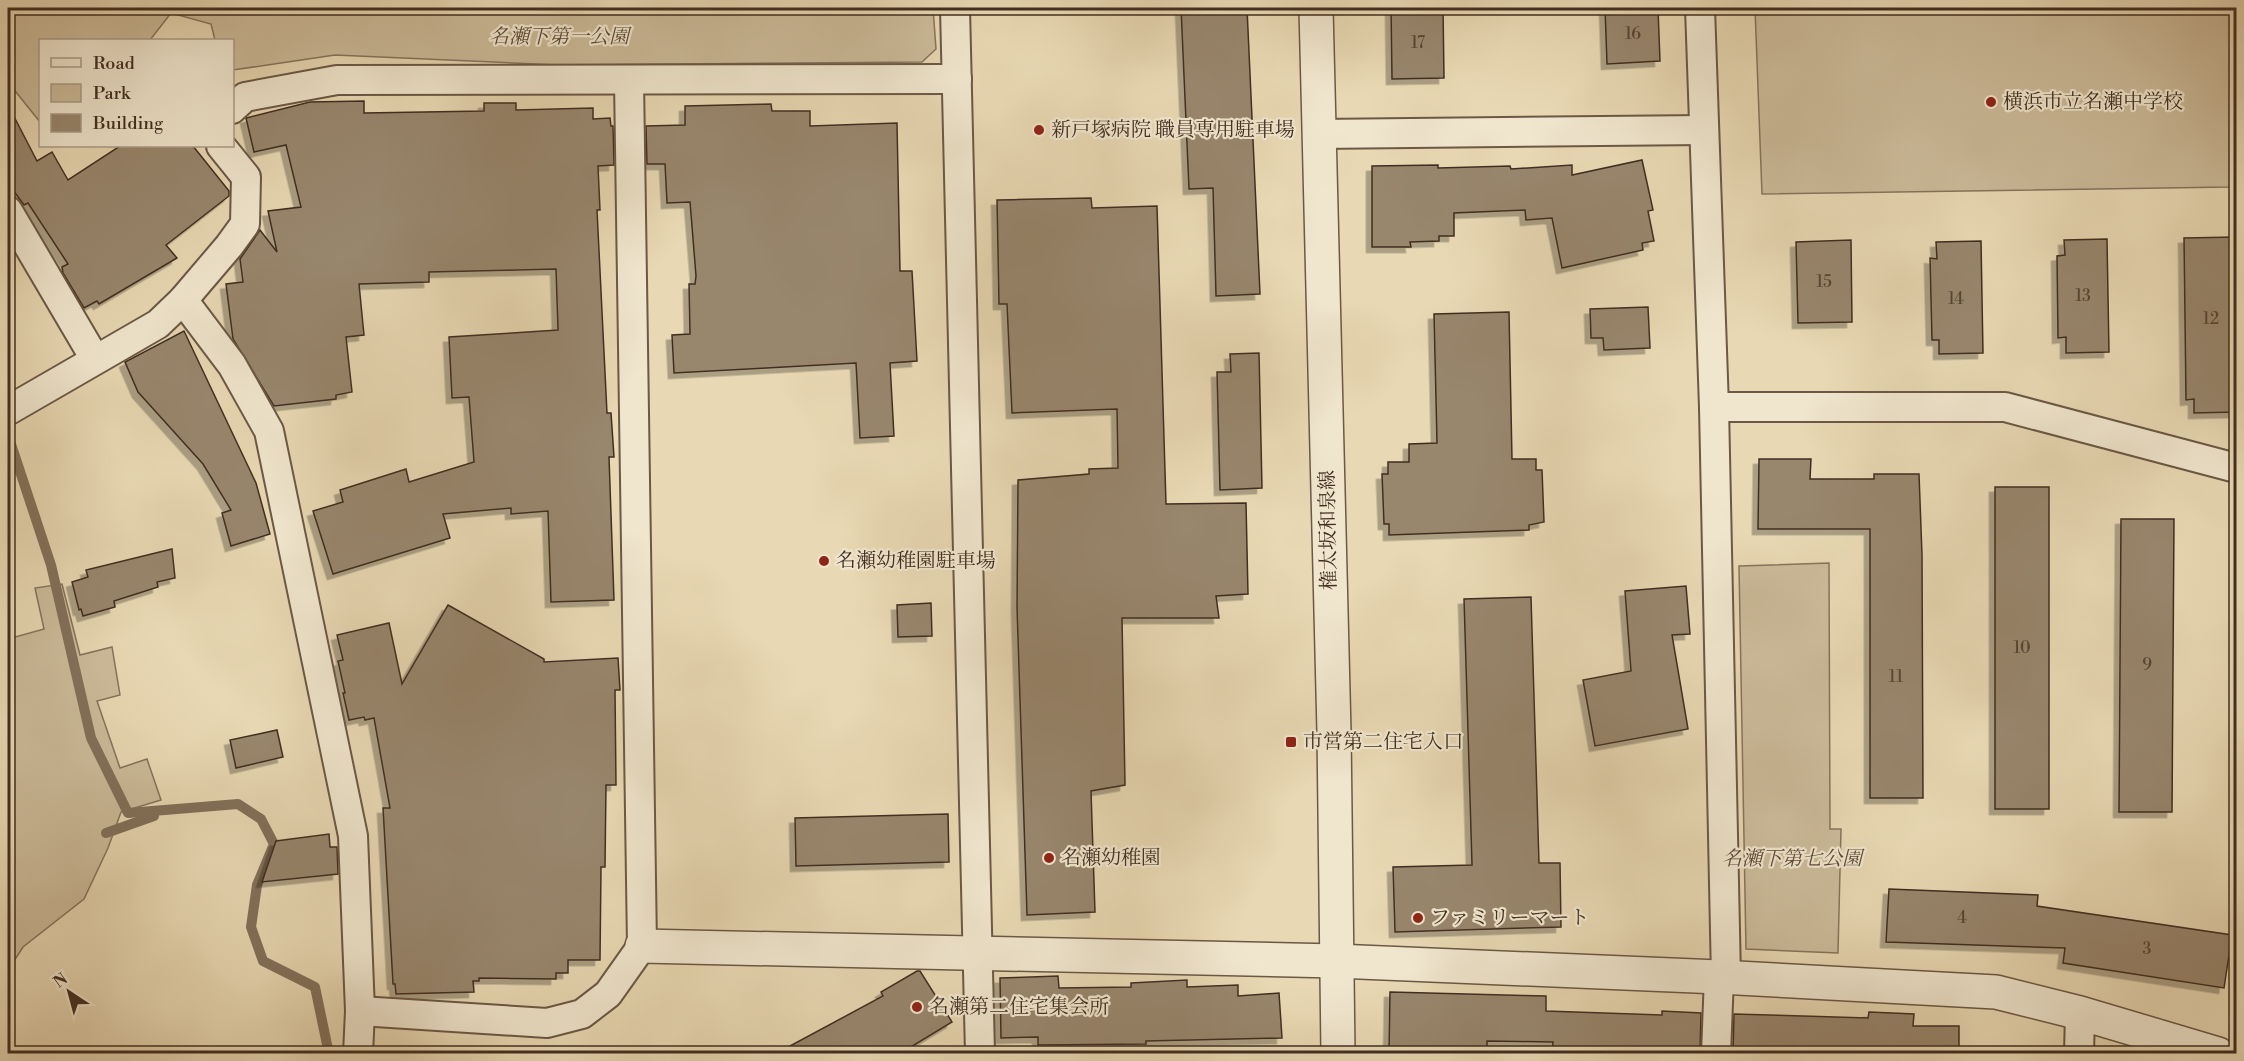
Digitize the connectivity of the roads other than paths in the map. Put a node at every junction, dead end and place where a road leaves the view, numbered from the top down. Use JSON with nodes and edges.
{"nodes":[{"id":1,"x":956,"y":8,"type":"edge"},
{"id":2,"x":1316,"y":8,"type":"edge"},
{"id":3,"x":1700,"y":8,"type":"edge"},
{"id":4,"x":957,"y":79,"type":"junction"},
{"id":5,"x":629,"y":80,"type":"junction"},
{"id":6,"x":234,"y":107,"type":"edge"},
{"id":7,"x":1704,"y":130,"type":"junction"},
{"id":8,"x":1319,"y":134,"type":"junction"},
{"id":9,"x":222,"y":147,"type":"edge"},
{"id":10,"x":8,"y":211,"type":"edge"},
{"id":11,"x":183,"y":300,"type":"junction"},
{"id":12,"x":95,"y":359,"type":"junction"},
{"id":13,"x":1714,"y":407,"type":"junction"},
{"id":14,"x":9,"y":410,"type":"edge"},
{"id":15,"x":2236,"y":468,"type":"edge"},
{"id":16,"x":642,"y":946,"type":"junction"},
{"id":17,"x":979,"y":954,"type":"junction"},
{"id":18,"x":1336,"y":961,"type":"junction"},
{"id":19,"x":1722,"y":977,"type":"junction"},
{"id":20,"x":360,"y":1011,"type":"junction"},
{"id":21,"x":2080,"y":1013,"type":"junction"},
{"id":22,"x":2150,"y":1044,"type":"edge"},
{"id":23,"x":358,"y":1053,"type":"edge"},
{"id":24,"x":980,"y":1053,"type":"edge"},
{"id":25,"x":1338,"y":1053,"type":"edge"},
{"id":26,"x":1716,"y":1053,"type":"edge"},
{"id":27,"x":2079,"y":1053,"type":"edge"},
{"id":28,"x":2218,"y":1053,"type":"edge"}],
"edges":[{"from":1,"to":4,"type":"street"},
{"from":2,"to":8,"type":"street","name":"権太坂和泉線"},
{"from":3,"to":7,"type":"street"},
{"from":4,"to":5,"type":"street"},
{"from":4,"to":17,"type":"street"},
{"from":5,"to":6,"type":"street"},
{"from":5,"to":16,"type":"street"},
{"from":7,"to":8,"type":"street"},
{"from":7,"to":13,"type":"street"},
{"from":8,"to":18,"type":"street","name":"権太坂和泉線"},
{"from":9,"to":11,"type":"street"},
{"from":10,"to":12,"type":"street"},
{"from":11,"to":12,"type":"street"},
{"from":11,"to":20,"type":"street"},
{"from":12,"to":14,"type":"street"},
{"from":13,"to":15,"type":"street"},
{"from":13,"to":19,"type":"street"},
{"from":16,"to":17,"type":"street"},
{"from":16,"to":20,"type":"street"},
{"from":17,"to":18,"type":"street"},
{"from":17,"to":24,"type":"street"},
{"from":18,"to":19,"type":"street"},
{"from":18,"to":25,"type":"street","name":"権太坂和泉線"},
{"from":19,"to":21,"type":"street"},
{"from":19,"to":26,"type":"street"},
{"from":20,"to":23,"type":"street"},
{"from":21,"to":22,"type":"street"},
{"from":21,"to":27,"type":"street"},
{"from":22,"to":28,"type":"street"}]}
